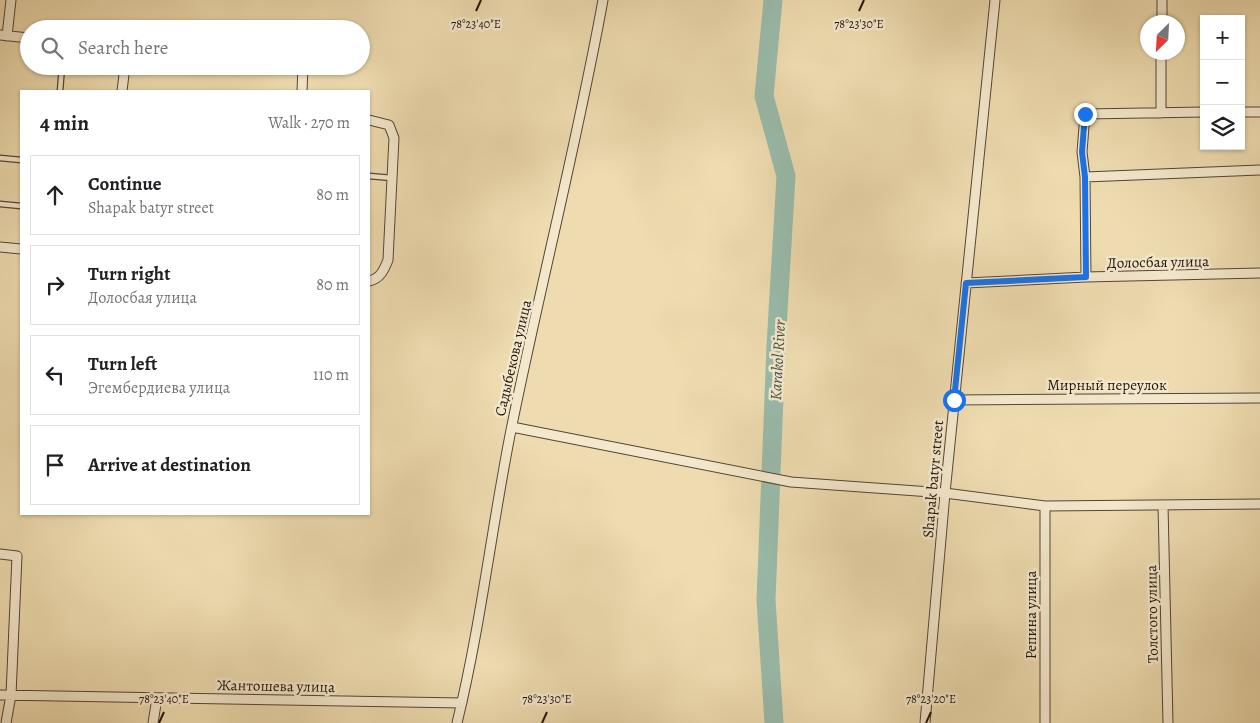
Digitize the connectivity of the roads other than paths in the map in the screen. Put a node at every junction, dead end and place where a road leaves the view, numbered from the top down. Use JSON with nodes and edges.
{"nodes":[{"id":1,"x":11,"y":0,"type":"edge"},
{"id":2,"x":604,"y":0,"type":"edge"},
{"id":3,"x":995,"y":0,"type":"edge"},
{"id":4,"x":1162,"y":0,"type":"edge"},
{"id":5,"x":1162,"y":15,"type":"edge"},
{"id":6,"x":3,"y":36,"type":"edge"},
{"id":7,"x":20,"y":37,"type":"edge"},
{"id":8,"x":1162,"y":60,"type":"edge"},
{"id":9,"x":61,"y":75,"type":"edge"},
{"id":10,"x":124,"y":75,"type":"edge"},
{"id":11,"x":303,"y":75,"type":"edge"},
{"id":12,"x":60,"y":90,"type":"edge"},
{"id":13,"x":122,"y":90,"type":"edge"},
{"id":14,"x":302,"y":90,"type":"edge"},
{"id":15,"x":1200,"y":112,"type":"edge"},
{"id":16,"x":1245,"y":112,"type":"edge"},
{"id":17,"x":1260,"y":112,"type":"edge"},
{"id":18,"x":1161,"y":113,"type":"junction"},
{"id":19,"x":370,"y":120,"type":"edge"},
{"id":20,"x":0,"y":158,"type":"edge"},
{"id":21,"x":20,"y":160,"type":"edge"},
{"id":22,"x":1260,"y":170,"type":"edge"},
{"id":23,"x":370,"y":176,"type":"edge"},
{"id":24,"x":1085,"y":177,"type":"junction"},
{"id":25,"x":392,"y":178,"type":"junction"},
{"id":26,"x":0,"y":204,"type":"edge"},
{"id":27,"x":20,"y":206,"type":"edge"},
{"id":28,"x":0,"y":246,"type":"edge"},
{"id":29,"x":20,"y":249,"type":"edge"},
{"id":30,"x":1260,"y":273,"type":"edge"},
{"id":31,"x":1086,"y":277,"type":"junction"},
{"id":32,"x":370,"y":281,"type":"edge"},
{"id":33,"x":966,"y":283,"type":"junction"},
{"id":34,"x":1260,"y":398,"type":"edge"},
{"id":35,"x":954,"y":400,"type":"junction"},
{"id":36,"x":512,"y":427,"type":"junction"},
{"id":37,"x":945,"y":493,"type":"junction"},
{"id":38,"x":1260,"y":504,"type":"edge"},
{"id":39,"x":1163,"y":505,"type":"junction"},
{"id":40,"x":1045,"y":506,"type":"junction"},
{"id":41,"x":0,"y":554,"type":"edge"},
{"id":42,"x":0,"y":695,"type":"edge"},
{"id":43,"x":11,"y":695,"type":"junction"},
{"id":44,"x":157,"y":698,"type":"junction"},
{"id":45,"x":462,"y":704,"type":"junction"},
{"id":46,"x":6,"y":723,"type":"edge"},
{"id":47,"x":153,"y":723,"type":"edge"},
{"id":48,"x":457,"y":723,"type":"edge"},
{"id":49,"x":925,"y":723,"type":"edge"},
{"id":50,"x":1045,"y":723,"type":"edge"},
{"id":51,"x":1168,"y":723,"type":"edge"}],
"edges":[{"from":1,"to":6,"type":"street"},
{"from":2,"to":36,"type":"street","name":"Садыбекова улица"},
{"from":3,"to":33,"type":"street","name":"Shapak batyr street"},
{"from":4,"to":5,"type":"street"},
{"from":6,"to":7,"type":"street"},
{"from":8,"to":18,"type":"street"},
{"from":9,"to":12,"type":"lane"},
{"from":10,"to":13,"type":"street"},
{"from":11,"to":14,"type":"street"},
{"from":15,"to":18,"type":"street"},
{"from":16,"to":17,"type":"street"},
{"from":18,"to":24,"type":"street"},
{"from":19,"to":25,"type":"street"},
{"from":20,"to":21,"type":"lane"},
{"from":22,"to":24,"type":"street"},
{"from":23,"to":25,"type":"lane"},
{"from":24,"to":31,"type":"street"},
{"from":25,"to":32,"type":"street"},
{"from":26,"to":27,"type":"lane"},
{"from":28,"to":29,"type":"street"},
{"from":30,"to":31,"type":"street","name":"Долосбая улица"},
{"from":31,"to":33,"type":"street","name":"Долосбая улица"},
{"from":33,"to":35,"type":"street","name":"Shapak batyr street"},
{"from":34,"to":35,"type":"street","name":"Мирный переулок"},
{"from":35,"to":37,"type":"street","name":"Shapak batyr street"},
{"from":36,"to":37,"type":"street"},
{"from":36,"to":45,"type":"street","name":"Садыбекова улица"},
{"from":37,"to":40,"type":"street"},
{"from":37,"to":49,"type":"street","name":"Shapak batyr street"},
{"from":38,"to":39,"type":"street"},
{"from":39,"to":40,"type":"street"},
{"from":39,"to":51,"type":"street","name":"Толстого улица"},
{"from":40,"to":50,"type":"street","name":"Репина улица"},
{"from":41,"to":43,"type":"street"},
{"from":42,"to":43,"type":"street","name":"Жантошева улица"},
{"from":43,"to":44,"type":"street","name":"Жантошева улица"},
{"from":43,"to":46,"type":"street"},
{"from":44,"to":45,"type":"street","name":"Жантошева улица"},
{"from":44,"to":47,"type":"street"},
{"from":45,"to":48,"type":"street","name":"Садыбекова улица"}]}
